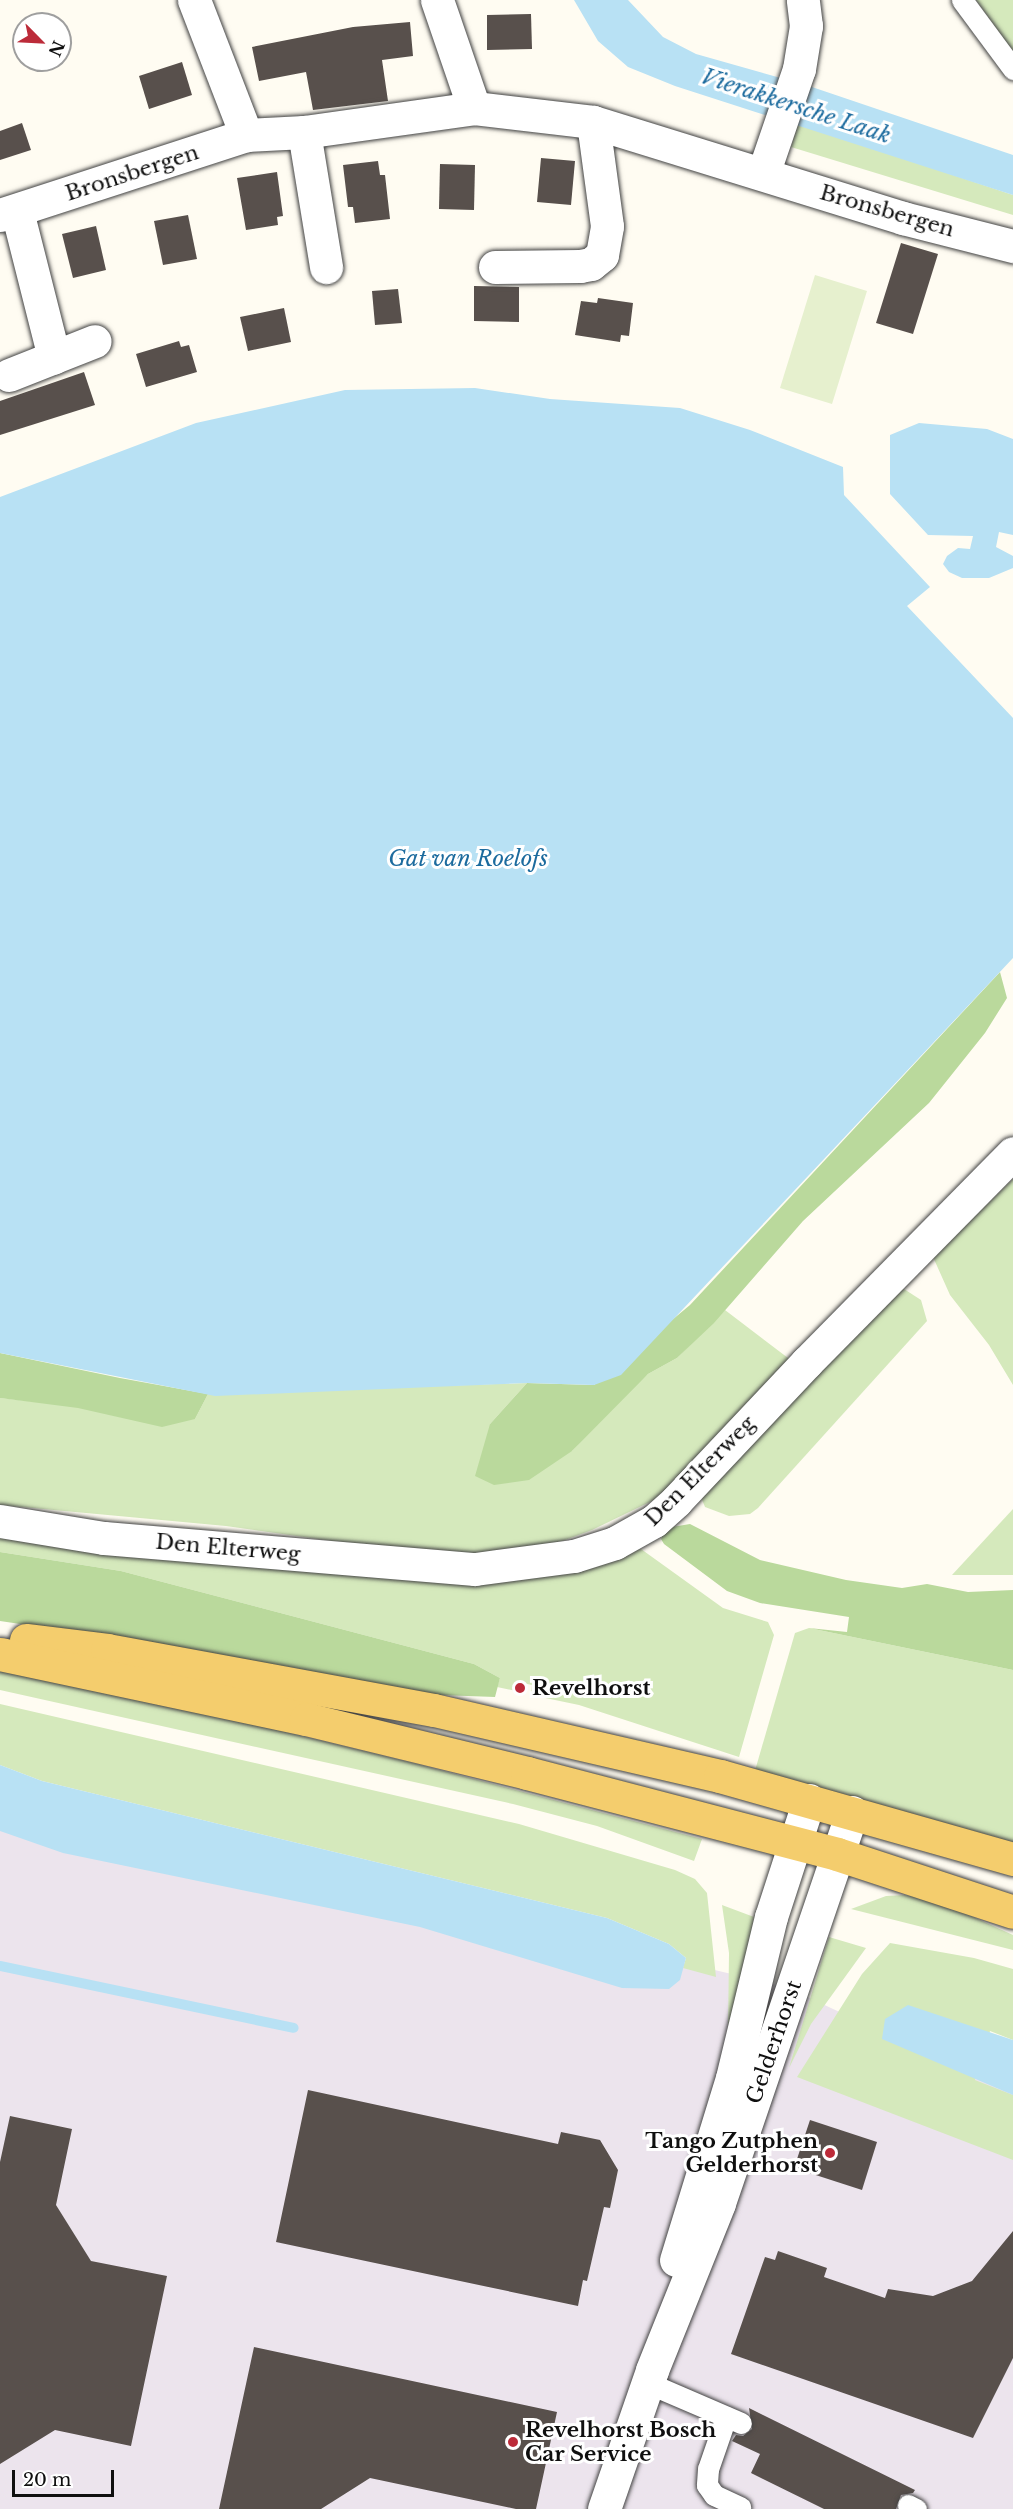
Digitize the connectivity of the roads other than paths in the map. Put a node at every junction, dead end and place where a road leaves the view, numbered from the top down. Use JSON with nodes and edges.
{"nodes":[{"id":1,"x":194,"y":0,"type":"edge"},
{"id":2,"x":437,"y":0,"type":"edge"},
{"id":3,"x":803,"y":0,"type":"edge"},
{"id":4,"x":962,"y":0,"type":"edge"},
{"id":5,"x":1013,"y":69,"type":"edge"},
{"id":6,"x":474,"y":108,"type":"junction"},
{"id":7,"x":592,"y":122,"type":"junction"},
{"id":8,"x":304,"y":132,"type":"junction"},
{"id":9,"x":246,"y":135,"type":"junction"},
{"id":10,"x":763,"y":174,"type":"junction"},
{"id":11,"x":8,"y":213,"type":"edge"},
{"id":12,"x":1013,"y":246,"type":"edge"},
{"id":13,"x":326,"y":267,"type":"dead end"},
{"id":14,"x":495,"y":267,"type":"dead end"},
{"id":15,"x":94,"y":341,"type":"dead end"},
{"id":16,"x":54,"y":357,"type":"junction"},
{"id":17,"x":9,"y":375,"type":"dead end"},
{"id":18,"x":1013,"y":1154,"type":"edge"},
{"id":19,"x":0,"y":1521,"type":"edge"},
{"id":20,"x":0,"y":1636,"type":"edge"},
{"id":21,"x":0,"y":1654,"type":"edge"},
{"id":22,"x":809,"y":1800,"type":"junction"},
{"id":23,"x":852,"y":1812,"type":"junction"},
{"id":24,"x":795,"y":1842,"type":"junction"},
{"id":25,"x":837,"y":1854,"type":"junction"},
{"id":26,"x":1013,"y":1859,"type":"edge"},
{"id":27,"x":1013,"y":1912,"type":"edge"},
{"id":28,"x":650,"y":2377,"type":"junction"},
{"id":29,"x":740,"y":2507,"type":"dead end"},
{"id":30,"x":604,"y":2509,"type":"edge"}],
"edges":[{"from":1,"to":9,"type":"street"},
{"from":2,"to":6,"type":"street"},
{"from":3,"to":10,"type":"street"},
{"from":4,"to":5,"type":"lane"},
{"from":6,"to":7,"type":"street","name":"Bronsbergen"},
{"from":6,"to":8,"type":"street","name":"Bronsbergen"},
{"from":7,"to":10,"type":"street","name":"Bronsbergen"},
{"from":7,"to":14,"type":"street"},
{"from":8,"to":9,"type":"street","name":"Bronsbergen"},
{"from":8,"to":13,"type":"street"},
{"from":9,"to":11,"type":"street","name":"Bronsbergen"},
{"from":10,"to":12,"type":"street","name":"Bronsbergen"},
{"from":11,"to":16,"type":"street","name":"Bronsbergen"},
{"from":15,"to":16,"type":"street"},
{"from":16,"to":17,"type":"street"},
{"from":18,"to":19,"type":"street","name":"Den Elterweg"},
{"from":20,"to":22,"type":"main road"},
{"from":21,"to":24,"type":"main road"},
{"from":22,"to":23,"type":"main road"},
{"from":22,"to":24,"type":"street","name":"Gelderhorst"},
{"from":23,"to":25,"type":"street","name":"Gelderhorst"},
{"from":23,"to":26,"type":"main road"},
{"from":24,"to":25,"type":"main road"},
{"from":24,"to":28,"type":"street","name":"Gelderhorst"},
{"from":25,"to":27,"type":"main road"},
{"from":25,"to":28,"type":"street","name":"Gelderhorst"},
{"from":28,"to":29,"type":"lane"},
{"from":28,"to":30,"type":"street","name":"Gelderhorst"}]}
